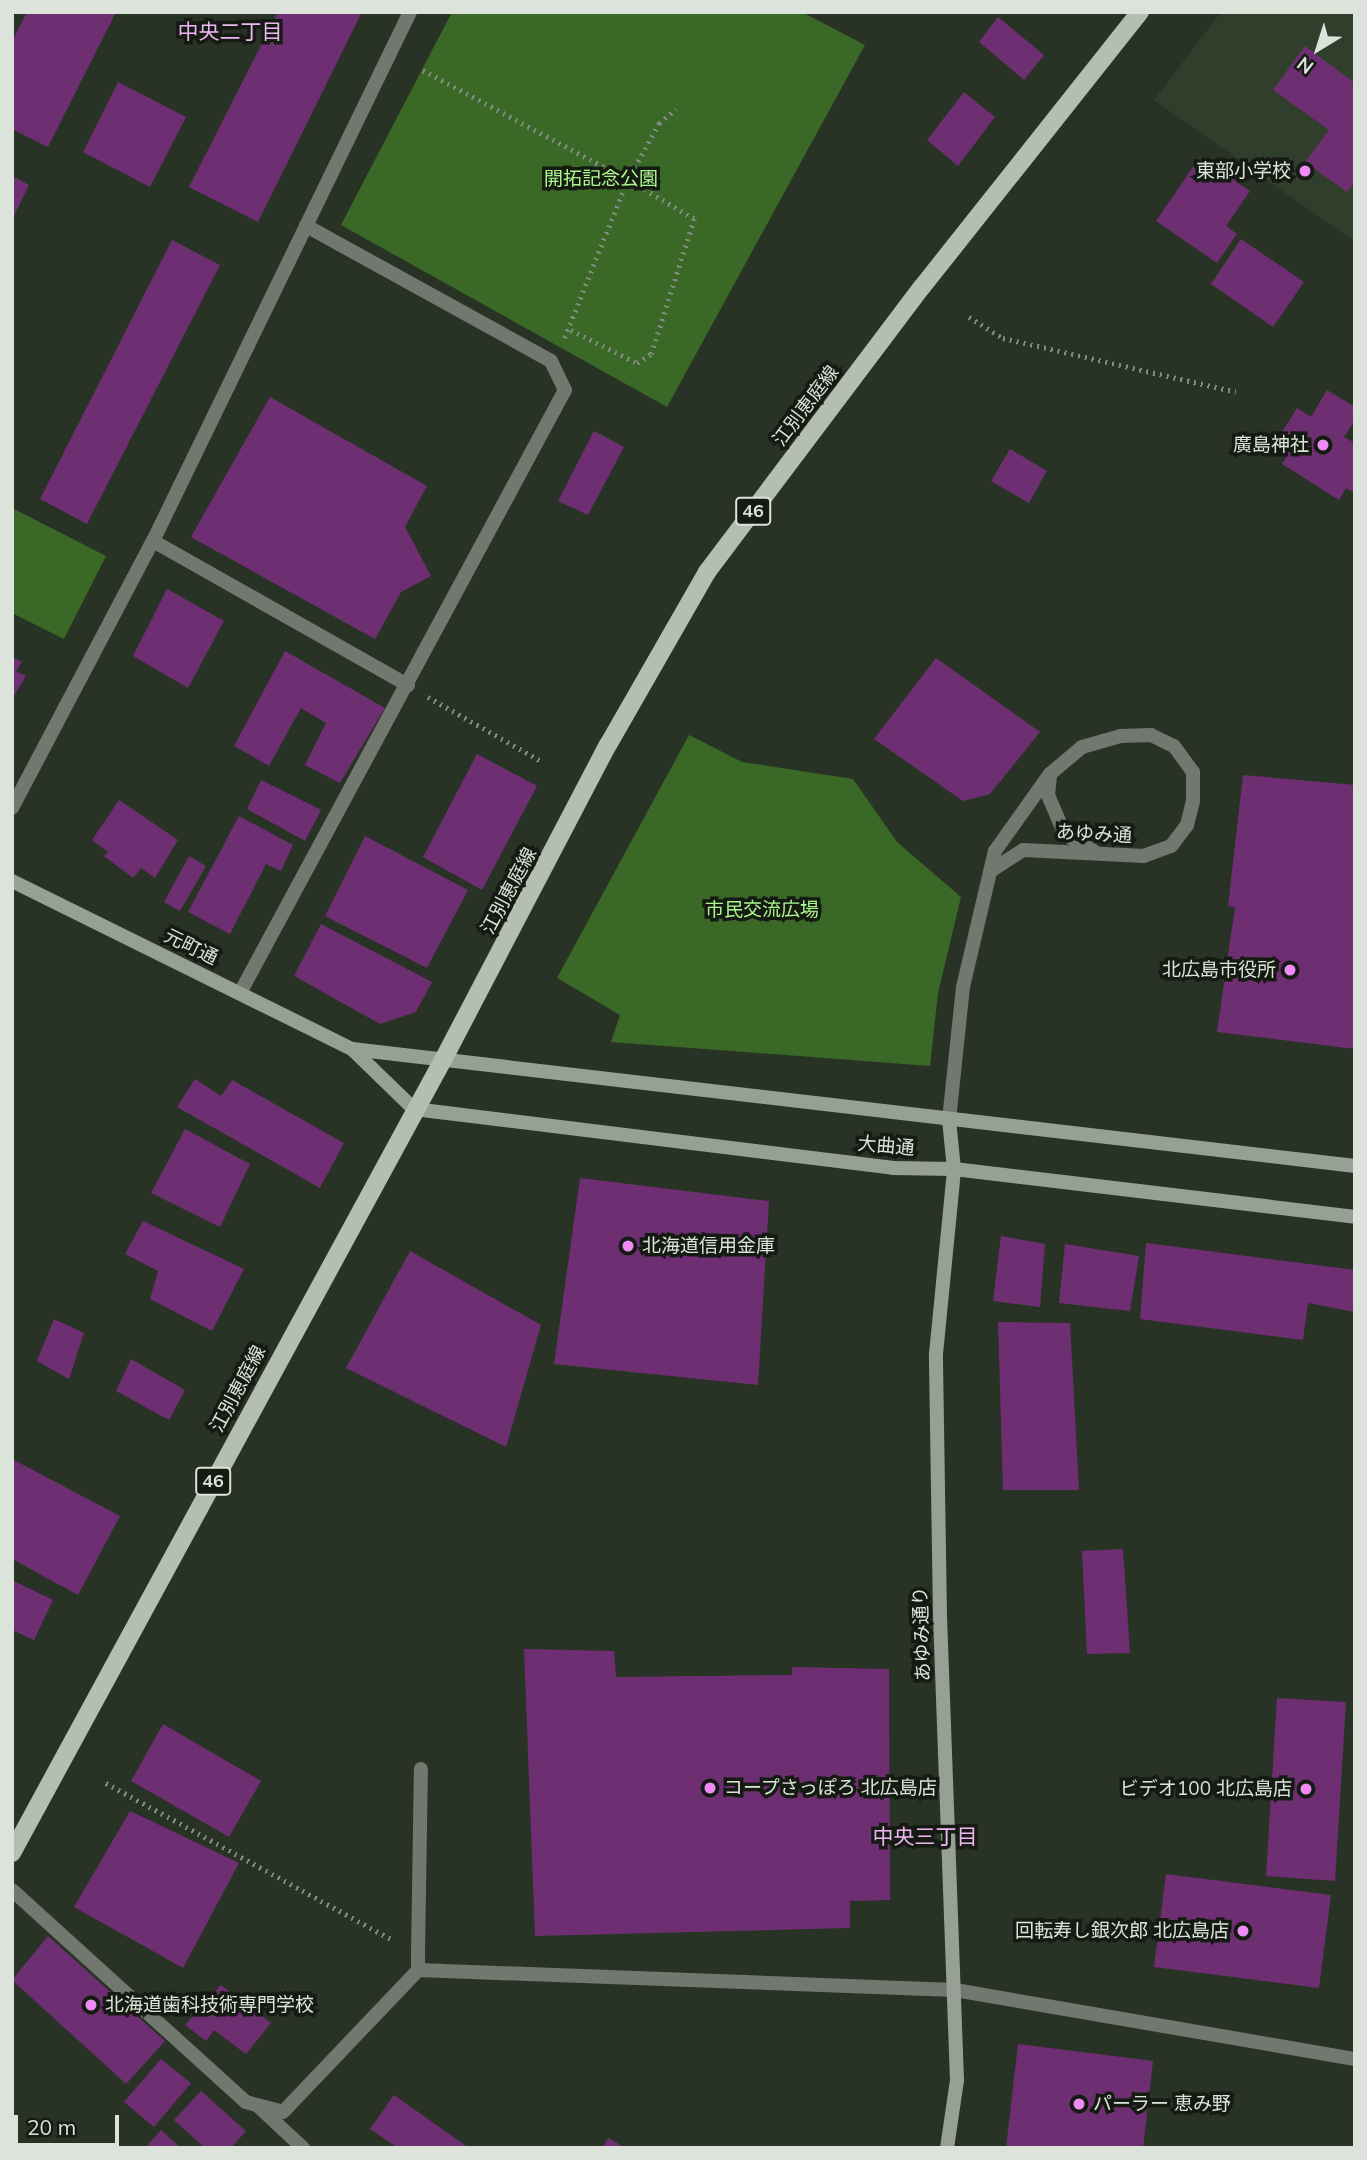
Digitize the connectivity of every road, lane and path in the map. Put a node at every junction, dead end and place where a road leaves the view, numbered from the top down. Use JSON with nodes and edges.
{"nodes":[{"id":1,"x":410,"y":12,"type":"edge"},
{"id":2,"x":1140,"y":12,"type":"edge"},
{"id":3,"x":423,"y":69,"type":"dead end"},
{"id":4,"x":676,"y":109,"type":"dead end"},
{"id":5,"x":628,"y":180,"type":"junction"},
{"id":6,"x":306,"y":226,"type":"junction"},
{"id":7,"x":969,"y":317,"type":"dead end"},
{"id":8,"x":571,"y":330,"type":"junction"},
{"id":9,"x":551,"y":361,"type":"junction"},
{"id":10,"x":1237,"y":392,"type":"dead end"},
{"id":11,"x":153,"y":541,"type":"junction"},
{"id":12,"x":408,"y":685,"type":"junction"},
{"id":13,"x":543,"y":762,"type":"dead end"},
{"id":14,"x":1050,"y":774,"type":"junction"},
{"id":15,"x":12,"y":808,"type":"edge"},
{"id":16,"x":1095,"y":852,"type":"junction"},
{"id":17,"x":992,"y":870,"type":"junction"},
{"id":18,"x":12,"y":880,"type":"edge"},
{"id":19,"x":240,"y":993,"type":"junction"},
{"id":20,"x":352,"y":1049,"type":"junction"},
{"id":21,"x":443,"y":1060,"type":"junction"},
{"id":22,"x":414,"y":1109,"type":"junction"},
{"id":23,"x":949,"y":1120,"type":"junction"},
{"id":24,"x":1355,"y":1166,"type":"edge"},
{"id":25,"x":954,"y":1169,"type":"junction"},
{"id":26,"x":1355,"y":1217,"type":"edge"},
{"id":27,"x":421,"y":1769,"type":"dead end"},
{"id":28,"x":106,"y":1783,"type":"dead end"},
{"id":29,"x":12,"y":1853,"type":"edge"},
{"id":30,"x":12,"y":1890,"type":"edge"},
{"id":31,"x":418,"y":1954,"type":"junction"},
{"id":32,"x":418,"y":1970,"type":"junction"},
{"id":33,"x":955,"y":1990,"type":"junction"},
{"id":34,"x":1355,"y":2059,"type":"edge"},
{"id":35,"x":258,"y":2106,"type":"junction"},
{"id":36,"x":303,"y":2148,"type":"edge"},
{"id":37,"x":947,"y":2148,"type":"edge"}],
"edges":[{"from":1,"to":6,"type":"street"},
{"from":2,"to":21,"type":"main road","name":"江別恵庭線","number":"46"},
{"from":3,"to":5,"type":"path"},
{"from":4,"to":5,"type":"path"},
{"from":5,"to":8,"type":"path"},
{"from":5,"to":8,"type":"path"},
{"from":6,"to":9,"type":"street"},
{"from":6,"to":11,"type":"street"},
{"from":7,"to":10,"type":"path"},
{"from":8,"to":9,"type":"path"},
{"from":9,"to":12,"type":"street"},
{"from":11,"to":12,"type":"street"},
{"from":11,"to":15,"type":"street"},
{"from":12,"to":13,"type":"path"},
{"from":12,"to":19,"type":"street"},
{"from":14,"to":16,"type":"street"},
{"from":14,"to":16,"type":"street","name":"あゆみ通"},
{"from":14,"to":17,"type":"street","name":"あゆみ通"},
{"from":16,"to":17,"type":"street","name":"あゆみ通"},
{"from":17,"to":23,"type":"street","name":"あゆみ通"},
{"from":18,"to":19,"type":"main road","name":"元町通"},
{"from":19,"to":20,"type":"main road","name":"元町通"},
{"from":20,"to":21,"type":"main road","name":"大曲通"},
{"from":20,"to":22,"type":"main road"},
{"from":21,"to":22,"type":"main road","name":"江別恵庭線","number":"46"},
{"from":21,"to":23,"type":"main road","name":"大曲通"},
{"from":22,"to":25,"type":"main road","name":"大曲通"},
{"from":22,"to":29,"type":"main road","name":"江別恵庭線","number":"46"},
{"from":23,"to":24,"type":"main road","name":"大曲通"},
{"from":23,"to":25,"type":"main road","name":"あゆみ通り"},
{"from":25,"to":26,"type":"main road","name":"大曲通"},
{"from":25,"to":33,"type":"main road","name":"あゆみ通り"},
{"from":27,"to":31,"type":"street"},
{"from":28,"to":31,"type":"path"},
{"from":30,"to":35,"type":"street"},
{"from":31,"to":32,"type":"street"},
{"from":32,"to":33,"type":"street"},
{"from":32,"to":35,"type":"street"},
{"from":33,"to":34,"type":"street"},
{"from":33,"to":37,"type":"main road","name":"あゆみ通り"},
{"from":35,"to":36,"type":"street"}]}
